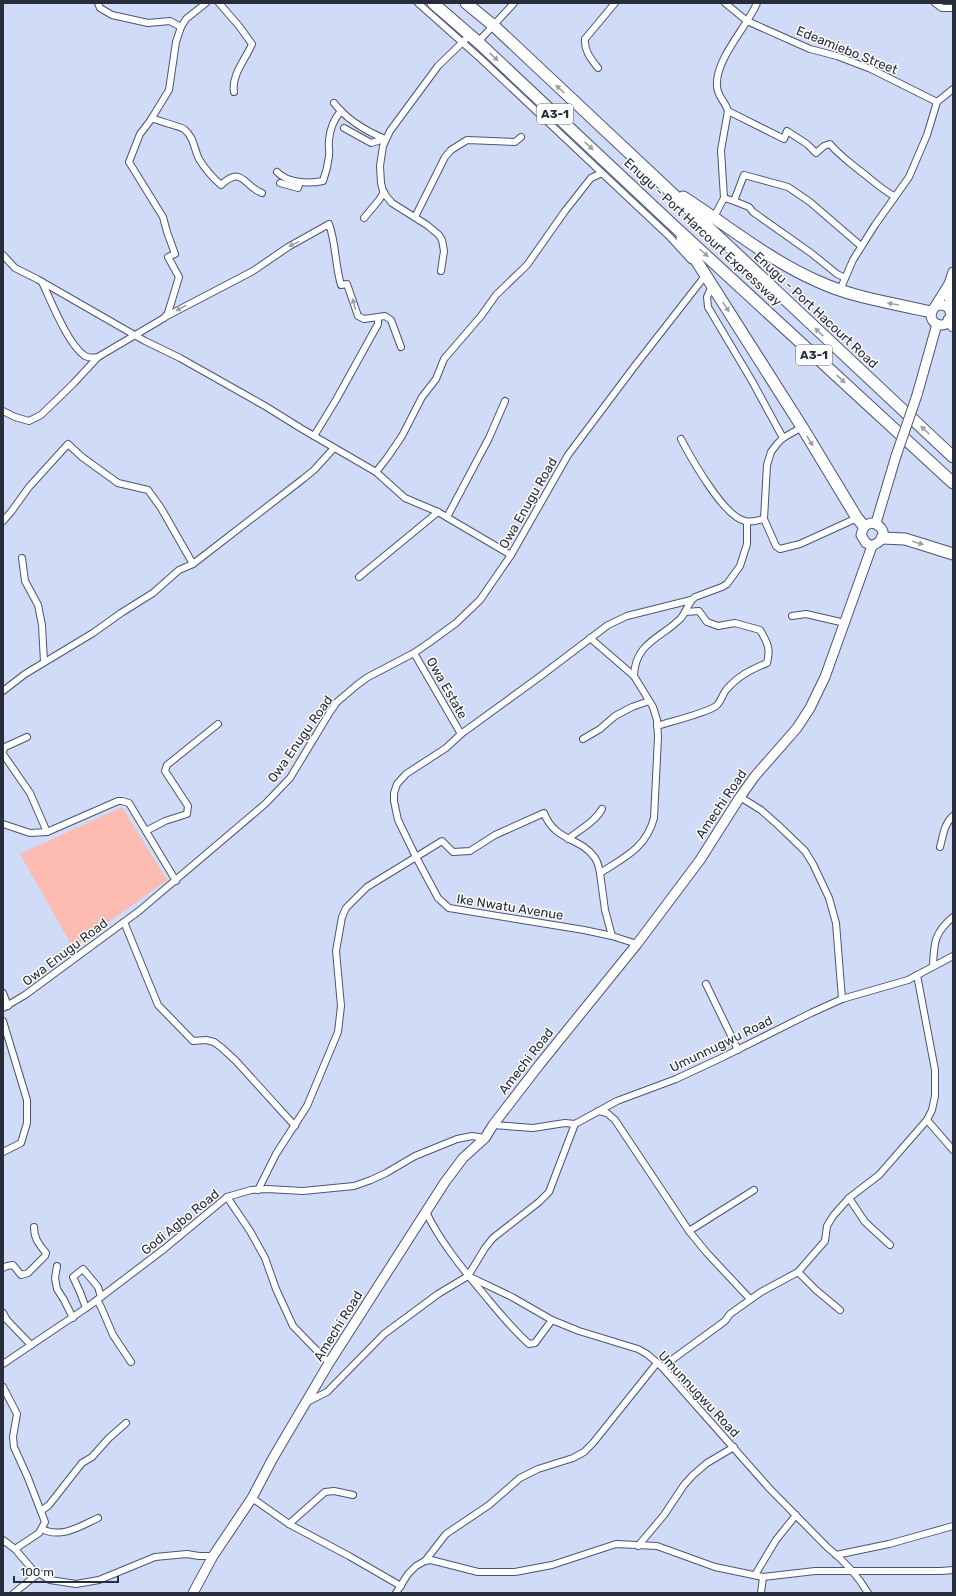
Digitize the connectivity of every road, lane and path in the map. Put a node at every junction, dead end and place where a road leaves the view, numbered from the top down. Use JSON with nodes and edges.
{"nodes":[{"id":1,"x":98,"y":3,"type":"edge"},
{"id":2,"x":206,"y":3,"type":"edge"},
{"id":3,"x":219,"y":3,"type":"edge"},
{"id":4,"x":418,"y":3,"type":"edge"},
{"id":5,"x":433,"y":3,"type":"edge"},
{"id":6,"x":466,"y":3,"type":"edge"},
{"id":7,"x":514,"y":3,"type":"edge"},
{"id":8,"x":615,"y":3,"type":"edge"},
{"id":9,"x":724,"y":3,"type":"edge"},
{"id":10,"x":757,"y":3,"type":"edge"},
{"id":11,"x":935,"y":3,"type":"edge"},
{"id":12,"x":198,"y":5,"type":"edge"},
{"id":13,"x":953,"y":8,"type":"edge"},
{"id":14,"x":747,"y":21,"type":"junction"},
{"id":15,"x":494,"y":26,"type":"junction"},
{"id":16,"x":181,"y":27,"type":"junction"},
{"id":17,"x":466,"y":39,"type":"junction"},
{"id":18,"x":478,"y":42,"type":"junction"},
{"id":19,"x":598,"y":68,"type":"dead end"},
{"id":20,"x":953,"y":89,"type":"edge"},
{"id":21,"x":234,"y":92,"type":"dead end"},
{"id":22,"x":937,"y":102,"type":"junction"},
{"id":23,"x":334,"y":103,"type":"dead end"},
{"id":24,"x":340,"y":111,"type":"junction"},
{"id":25,"x":728,"y":111,"type":"junction"},
{"id":26,"x":152,"y":118,"type":"junction"},
{"id":27,"x":344,"y":128,"type":"dead end"},
{"id":28,"x":521,"y":136,"type":"dead end"},
{"id":29,"x":385,"y":139,"type":"junction"},
{"id":30,"x":277,"y":172,"type":"dead end"},
{"id":31,"x":602,"y":173,"type":"junction"},
{"id":32,"x":300,"y":182,"type":"junction"},
{"id":33,"x":280,"y":183,"type":"dead end"},
{"id":34,"x":660,"y":183,"type":"junction"},
{"id":35,"x":384,"y":192,"type":"junction"},
{"id":36,"x":262,"y":193,"type":"dead end"},
{"id":37,"x":894,"y":196,"type":"junction"},
{"id":38,"x":724,"y":198,"type":"junction"},
{"id":39,"x":734,"y":201,"type":"junction"},
{"id":40,"x":415,"y":217,"type":"junction"},
{"id":41,"x":714,"y":217,"type":"junction"},
{"id":42,"x":364,"y":218,"type":"dead end"},
{"id":43,"x":675,"y":227,"type":"junction"},
{"id":44,"x":861,"y":246,"type":"junction"},
{"id":45,"x":3,"y":255,"type":"edge"},
{"id":46,"x":441,"y":271,"type":"dead end"},
{"id":47,"x":706,"y":276,"type":"junction"},
{"id":48,"x":952,"y":277,"type":"edge"},
{"id":49,"x":845,"y":278,"type":"junction"},
{"id":50,"x":42,"y":282,"type":"junction"},
{"id":51,"x":712,"y":286,"type":"junction"},
{"id":52,"x":840,"y":290,"type":"junction"},
{"id":53,"x":933,"y":310,"type":"junction"},
{"id":54,"x":164,"y":318,"type":"junction"},
{"id":55,"x":378,"y":320,"type":"junction"},
{"id":56,"x":951,"y":320,"type":"edge"},
{"id":57,"x":937,"y":324,"type":"junction"},
{"id":58,"x":134,"y":335,"type":"junction"},
{"id":59,"x":401,"y":347,"type":"dead end"},
{"id":60,"x":98,"y":357,"type":"junction"},
{"id":61,"x":505,"y":401,"type":"dead end"},
{"id":62,"x":3,"y":411,"type":"edge"},
{"id":63,"x":802,"y":427,"type":"junction"},
{"id":64,"x":314,"y":436,"type":"junction"},
{"id":65,"x":783,"y":438,"type":"junction"},
{"id":66,"x":680,"y":439,"type":"dead end"},
{"id":67,"x":334,"y":448,"type":"junction"},
{"id":68,"x":953,"y":457,"type":"edge"},
{"id":69,"x":376,"y":472,"type":"junction"},
{"id":70,"x":953,"y":483,"type":"edge"},
{"id":71,"x":438,"y":512,"type":"junction"},
{"id":72,"x":447,"y":517,"type":"junction"},
{"id":73,"x":764,"y":519,"type":"junction"},
{"id":74,"x":3,"y":521,"type":"edge"},
{"id":75,"x":747,"y":522,"type":"junction"},
{"id":76,"x":861,"y":522,"type":"junction"},
{"id":77,"x":876,"y":523,"type":"junction"},
{"id":78,"x":882,"y":538,"type":"junction"},
{"id":79,"x":872,"y":546,"type":"junction"},
{"id":80,"x":953,"y":554,"type":"edge"},
{"id":81,"x":511,"y":555,"type":"junction"},
{"id":82,"x":22,"y":558,"type":"dead end"},
{"id":83,"x":193,"y":564,"type":"junction"},
{"id":84,"x":359,"y":577,"type":"dead end"},
{"id":85,"x":691,"y":600,"type":"junction"},
{"id":86,"x":686,"y":612,"type":"junction"},
{"id":87,"x":792,"y":616,"type":"dead end"},
{"id":88,"x":845,"y":623,"type":"junction"},
{"id":89,"x":590,"y":638,"type":"junction"},
{"id":90,"x":414,"y":653,"type":"junction"},
{"id":91,"x":44,"y":662,"type":"junction"},
{"id":92,"x":634,"y":676,"type":"junction"},
{"id":93,"x":3,"y":692,"type":"edge"},
{"id":94,"x":649,"y":701,"type":"junction"},
{"id":95,"x":218,"y":724,"type":"dead end"},
{"id":96,"x":657,"y":726,"type":"junction"},
{"id":97,"x":461,"y":734,"type":"junction"},
{"id":98,"x":28,"y":737,"type":"dead end"},
{"id":99,"x":583,"y":739,"type":"dead end"},
{"id":100,"x":3,"y":753,"type":"edge"},
{"id":101,"x":740,"y":797,"type":"junction"},
{"id":102,"x":602,"y":809,"type":"dead end"},
{"id":103,"x":953,"y":816,"type":"edge"},
{"id":104,"x":3,"y":824,"type":"edge"},
{"id":105,"x":146,"y":831,"type":"junction"},
{"id":106,"x":47,"y":832,"type":"junction"},
{"id":107,"x":568,"y":839,"type":"junction"},
{"id":108,"x":940,"y":847,"type":"dead end"},
{"id":109,"x":416,"y":857,"type":"junction"},
{"id":110,"x":600,"y":873,"type":"junction"},
{"id":111,"x":176,"y":881,"type":"junction"},
{"id":112,"x":953,"y":917,"type":"edge"},
{"id":113,"x":124,"y":922,"type":"junction"},
{"id":114,"x":612,"y":936,"type":"junction"},
{"id":115,"x":636,"y":944,"type":"junction"},
{"id":116,"x":953,"y":956,"type":"edge"},
{"id":117,"x":933,"y":966,"type":"junction"},
{"id":118,"x":917,"y":975,"type":"junction"},
{"id":119,"x":706,"y":984,"type":"dead end"},
{"id":120,"x":3,"y":993,"type":"edge"},
{"id":121,"x":842,"y":999,"type":"junction"},
{"id":122,"x":6,"y":1007,"type":"edge"},
{"id":123,"x":3,"y":1021,"type":"edge"},
{"id":124,"x":738,"y":1050,"type":"junction"},
{"id":125,"x":598,"y":1111,"type":"junction"},
{"id":126,"x":927,"y":1120,"type":"junction"},
{"id":127,"x":575,"y":1124,"type":"junction"},
{"id":128,"x":493,"y":1125,"type":"junction"},
{"id":129,"x":295,"y":1126,"type":"junction"},
{"id":130,"x":485,"y":1138,"type":"junction"},
{"id":131,"x":953,"y":1150,"type":"edge"},
{"id":132,"x":3,"y":1152,"type":"edge"},
{"id":133,"x":258,"y":1190,"type":"junction"},
{"id":134,"x":754,"y":1190,"type":"dead end"},
{"id":135,"x":227,"y":1197,"type":"junction"},
{"id":136,"x":849,"y":1198,"type":"junction"},
{"id":137,"x":426,"y":1212,"type":"junction"},
{"id":138,"x":34,"y":1227,"type":"dead end"},
{"id":139,"x":689,"y":1231,"type":"junction"},
{"id":140,"x":890,"y":1245,"type":"dead end"},
{"id":141,"x":57,"y":1266,"type":"dead end"},
{"id":142,"x":3,"y":1268,"type":"edge"},
{"id":143,"x":798,"y":1272,"type":"junction"},
{"id":144,"x":468,"y":1276,"type":"junction"},
{"id":145,"x":99,"y":1298,"type":"junction"},
{"id":146,"x":750,"y":1299,"type":"junction"},
{"id":147,"x":86,"y":1308,"type":"junction"},
{"id":148,"x":840,"y":1310,"type":"dead end"},
{"id":149,"x":3,"y":1313,"type":"edge"},
{"id":150,"x":72,"y":1318,"type":"junction"},
{"id":151,"x":552,"y":1320,"type":"junction"},
{"id":152,"x":31,"y":1346,"type":"junction"},
{"id":153,"x":131,"y":1362,"type":"dead end"},
{"id":154,"x":329,"y":1363,"type":"junction"},
{"id":155,"x":3,"y":1364,"type":"edge"},
{"id":156,"x":660,"y":1365,"type":"junction"},
{"id":157,"x":3,"y":1387,"type":"edge"},
{"id":158,"x":307,"y":1402,"type":"junction"},
{"id":159,"x":126,"y":1423,"type":"dead end"},
{"id":160,"x":734,"y":1447,"type":"junction"},
{"id":161,"x":353,"y":1495,"type":"dead end"},
{"id":162,"x":252,"y":1498,"type":"junction"},
{"id":163,"x":41,"y":1512,"type":"junction"},
{"id":164,"x":796,"y":1515,"type":"junction"},
{"id":165,"x":98,"y":1518,"type":"dead end"},
{"id":166,"x":289,"y":1524,"type":"junction"},
{"id":167,"x":953,"y":1526,"type":"edge"},
{"id":168,"x":42,"y":1529,"type":"junction"},
{"id":169,"x":3,"y":1540,"type":"edge"},
{"id":170,"x":638,"y":1546,"type":"junction"},
{"id":171,"x":14,"y":1549,"type":"junction"},
{"id":172,"x":836,"y":1555,"type":"junction"},
{"id":173,"x":213,"y":1556,"type":"junction"},
{"id":174,"x":425,"y":1561,"type":"junction"},
{"id":175,"x":953,"y":1570,"type":"edge"},
{"id":176,"x":852,"y":1572,"type":"junction"},
{"id":177,"x":39,"y":1573,"type":"junction"},
{"id":178,"x":755,"y":1575,"type":"junction"},
{"id":179,"x":763,"y":1577,"type":"junction"},
{"id":180,"x":401,"y":1586,"type":"junction"},
{"id":181,"x":16,"y":1593,"type":"edge"},
{"id":182,"x":193,"y":1593,"type":"edge"},
{"id":183,"x":396,"y":1593,"type":"edge"},
{"id":184,"x":761,"y":1593,"type":"edge"},
{"id":185,"x":868,"y":1593,"type":"edge"}],
"edges":[{"from":1,"to":16,"type":"street"},
{"from":2,"to":12,"type":"street"},
{"from":3,"to":21,"type":"street"},
{"from":4,"to":17,"type":"street"},
{"from":5,"to":17,"type":"highway","name":"Enugu - Port Harcourt Expressway","number":"A3-1"},
{"from":6,"to":15,"type":"highway","name":"Enugu - Port Harcourt Expressway","number":"A3-1"},
{"from":7,"to":15,"type":"street"},
{"from":8,"to":19,"type":"street"},
{"from":9,"to":14,"type":"street","name":"Edeamiebo Street"},
{"from":10,"to":14,"type":"street"},
{"from":11,"to":13,"type":"street"},
{"from":12,"to":16,"type":"street"},
{"from":14,"to":22,"type":"street","name":"Edeamiebo Street"},
{"from":14,"to":25,"type":"street"},
{"from":15,"to":18,"type":"street"},
{"from":34,"to":15,"type":"highway","name":"Enugu - Port Harcourt Expressway","number":"A3-1","one_way":true},
{"from":16,"to":26,"type":"street"},
{"from":17,"to":18,"type":"highway","name":"Enugu - Port Harcourt Expressway","number":"A3-1"},
{"from":17,"to":29,"type":"street"},
{"from":17,"to":31,"type":"street"},
{"from":18,"to":43,"type":"highway","name":"Enugu - Port Harcourt Expressway","number":"A3-1","one_way":true},
{"from":20,"to":22,"type":"street"},
{"from":22,"to":37,"type":"street"},
{"from":23,"to":24,"type":"street"},
{"from":24,"to":29,"type":"street"},
{"from":24,"to":32,"type":"street"},
{"from":25,"to":37,"type":"street"},
{"from":25,"to":38,"type":"street"},
{"from":26,"to":36,"type":"street"},
{"from":26,"to":54,"type":"street"},
{"from":27,"to":29,"type":"street"},
{"from":28,"to":40,"type":"street"},
{"from":29,"to":35,"type":"street"},
{"from":30,"to":32,"type":"street"},
{"from":31,"to":47,"type":"street"},
{"from":31,"to":69,"type":"street"},
{"from":32,"to":33,"type":"street"},
{"from":34,"to":41,"type":"highway"},
{"from":68,"to":34,"type":"highway","name":"Enugu - Port Hacourt Road","one_way":true},
{"from":35,"to":40,"type":"street"},
{"from":35,"to":42,"type":"street"},
{"from":37,"to":44,"type":"street"},
{"from":38,"to":39,"type":"street"},
{"from":38,"to":41,"type":"street"},
{"from":39,"to":44,"type":"street"},
{"from":39,"to":49,"type":"street"},
{"from":40,"to":46,"type":"street"},
{"from":41,"to":52,"type":"highway"},
{"from":43,"to":47,"type":"highway"},
{"from":43,"to":70,"type":"highway","name":"Enugu - Port Harcourt Expressway","number":"A3-1","one_way":true},
{"from":44,"to":49,"type":"street"},
{"from":45,"to":50,"type":"street"},
{"from":47,"to":51,"type":"highway"},
{"from":47,"to":81,"type":"street","name":"Owa Enugu Road"},
{"from":48,"to":53,"type":"main road"},
{"from":48,"to":56,"type":"main road"},
{"from":49,"to":52,"type":"street"},
{"from":50,"to":58,"type":"street"},
{"from":50,"to":60,"type":"street"},
{"from":51,"to":63,"type":"highway","one_way":true},
{"from":51,"to":65,"type":"street"},
{"from":53,"to":52,"type":"highway","one_way":true},
{"from":53,"to":56,"type":"main road"},
{"from":53,"to":57,"type":"main road"},
{"from":55,"to":54,"type":"street","one_way":true},
{"from":54,"to":58,"type":"street"},
{"from":55,"to":59,"type":"street"},
{"from":55,"to":64,"type":"street"},
{"from":56,"to":57,"type":"main road"},
{"from":57,"to":77,"type":"main road","bridge":true},
{"from":58,"to":60,"type":"street"},
{"from":58,"to":64,"type":"street"},
{"from":60,"to":62,"type":"street"},
{"from":61,"to":72,"type":"street"},
{"from":63,"to":65,"type":"street"},
{"from":63,"to":76,"type":"highway","one_way":true},
{"from":64,"to":67,"type":"street"},
{"from":65,"to":73,"type":"street"},
{"from":66,"to":75,"type":"street"},
{"from":67,"to":69,"type":"street"},
{"from":67,"to":83,"type":"street"},
{"from":69,"to":71,"type":"street"},
{"from":71,"to":72,"type":"street"},
{"from":71,"to":84,"type":"street"},
{"from":72,"to":81,"type":"street"},
{"from":73,"to":75,"type":"street"},
{"from":73,"to":76,"type":"street"},
{"from":74,"to":83,"type":"street"},
{"from":75,"to":85,"type":"street","name":"Ike Nwatu Avenue"},
{"from":76,"to":77,"type":"main road"},
{"from":76,"to":79,"type":"main road"},
{"from":77,"to":78,"type":"main road"},
{"from":78,"to":79,"type":"main road"},
{"from":78,"to":80,"type":"highway","one_way":true},
{"from":79,"to":88,"type":"main road","name":"Amechi Road"},
{"from":81,"to":90,"type":"street","name":"Owa Enugu Road"},
{"from":82,"to":91,"type":"street"},
{"from":83,"to":91,"type":"street"},
{"from":85,"to":86,"type":"street"},
{"from":85,"to":89,"type":"street","name":"Ike Nwatu Avenue"},
{"from":86,"to":92,"type":"street"},
{"from":86,"to":96,"type":"street"},
{"from":87,"to":88,"type":"street"},
{"from":88,"to":101,"type":"main road","name":"Amechi Road"},
{"from":89,"to":92,"type":"street"},
{"from":89,"to":97,"type":"street","name":"Ike Nwatu Avenue"},
{"from":90,"to":97,"type":"street","name":"Owa Estate"},
{"from":90,"to":111,"type":"street","name":"Owa Enugu Road"},
{"from":91,"to":93,"type":"street"},
{"from":92,"to":94,"type":"street"},
{"from":94,"to":96,"type":"street"},
{"from":94,"to":99,"type":"street"},
{"from":95,"to":105,"type":"street"},
{"from":96,"to":110,"type":"street"},
{"from":97,"to":109,"type":"street","name":"Ike Nwatu Avenue"},
{"from":98,"to":100,"type":"street"},
{"from":100,"to":106,"type":"street"},
{"from":101,"to":115,"type":"main road","name":"Amechi Road"},
{"from":101,"to":121,"type":"street"},
{"from":102,"to":107,"type":"street"},
{"from":103,"to":108,"type":"street"},
{"from":104,"to":106,"type":"street"},
{"from":105,"to":106,"type":"street"},
{"from":105,"to":111,"type":"street"},
{"from":107,"to":109,"type":"street"},
{"from":107,"to":110,"type":"street"},
{"from":109,"to":114,"type":"street","name":"Ike Nwatu Avenue"},
{"from":109,"to":129,"type":"street"},
{"from":110,"to":114,"type":"street"},
{"from":111,"to":113,"type":"street","name":"Owa Enugu Road"},
{"from":112,"to":117,"type":"street"},
{"from":113,"to":122,"type":"street","name":"Owa Enugu Road"},
{"from":113,"to":129,"type":"street"},
{"from":114,"to":115,"type":"street","name":"Ike Nwatu Avenue"},
{"from":115,"to":128,"type":"main road","name":"Amechi Road"},
{"from":116,"to":117,"type":"street","name":"Umunnugwu Road"},
{"from":117,"to":118,"type":"street","name":"Umunnugwu Road"},
{"from":118,"to":121,"type":"street","name":"Umunnugwu Road"},
{"from":118,"to":126,"type":"street"},
{"from":119,"to":124,"type":"street"},
{"from":120,"to":122,"type":"street"},
{"from":121,"to":124,"type":"street","name":"Umunnugwu Road"},
{"from":123,"to":132,"type":"street"},
{"from":124,"to":125,"type":"street","name":"Umunnugwu Road"},
{"from":125,"to":127,"type":"street","name":"Umunnugwu Road"},
{"from":125,"to":139,"type":"street"},
{"from":126,"to":131,"type":"street"},
{"from":126,"to":136,"type":"street"},
{"from":127,"to":128,"type":"street","name":"Umunnugwu Road"},
{"from":127,"to":144,"type":"street"},
{"from":128,"to":130,"type":"main road","name":"Amechi Road"},
{"from":129,"to":133,"type":"street"},
{"from":130,"to":133,"type":"street","name":"Godi Agbo Road"},
{"from":130,"to":137,"type":"main road","name":"Amechi Road"},
{"from":133,"to":135,"type":"street","name":"Godi Agbo Road"},
{"from":134,"to":139,"type":"street"},
{"from":135,"to":145,"type":"street","name":"Godi Agbo Road"},
{"from":135,"to":154,"type":"street"},
{"from":136,"to":140,"type":"street"},
{"from":136,"to":143,"type":"street"},
{"from":137,"to":144,"type":"street"},
{"from":137,"to":154,"type":"main road","name":"Amechi Road"},
{"from":138,"to":142,"type":"street"},
{"from":139,"to":146,"type":"street"},
{"from":141,"to":150,"type":"street"},
{"from":143,"to":146,"type":"street"},
{"from":143,"to":148,"type":"street"},
{"from":144,"to":151,"type":"street","name":"Umunnugwu Road"},
{"from":144,"to":151,"type":"street"},
{"from":144,"to":158,"type":"street"},
{"from":145,"to":147,"type":"street","name":"Godi Agbo Road"},
{"from":145,"to":147,"type":"street"},
{"from":145,"to":153,"type":"street"},
{"from":146,"to":156,"type":"street"},
{"from":147,"to":150,"type":"street","name":"Godi Agbo Road"},
{"from":149,"to":152,"type":"street"},
{"from":150,"to":152,"type":"street","name":"Godi Agbo Road"},
{"from":151,"to":156,"type":"street","name":"Umunnugwu Road"},
{"from":152,"to":155,"type":"street","name":"Godi Agbo Road"},
{"from":154,"to":158,"type":"main road","name":"Amechi Road"},
{"from":156,"to":160,"type":"street","name":"Umunnugwu Road"},
{"from":156,"to":174,"type":"street"},
{"from":157,"to":163,"type":"street"},
{"from":158,"to":162,"type":"main road","name":"Amechi Road"},
{"from":159,"to":163,"type":"street"},
{"from":160,"to":164,"type":"street","name":"Umunnugwu Road"},
{"from":160,"to":170,"type":"street"},
{"from":161,"to":166,"type":"street"},
{"from":162,"to":166,"type":"street"},
{"from":162,"to":173,"type":"main road","name":"Amechi Road"},
{"from":163,"to":168,"type":"street"},
{"from":164,"to":172,"type":"street","name":"Umunnugwu Road"},
{"from":164,"to":178,"type":"street"},
{"from":165,"to":168,"type":"street"},
{"from":166,"to":180,"type":"street"},
{"from":167,"to":172,"type":"street"},
{"from":168,"to":171,"type":"street"},
{"from":169,"to":171,"type":"street"},
{"from":170,"to":174,"type":"street"},
{"from":170,"to":178,"type":"street"},
{"from":171,"to":177,"type":"street"},
{"from":172,"to":176,"type":"street","name":"Umunnugwu Road"},
{"from":173,"to":177,"type":"street"},
{"from":173,"to":182,"type":"main road","name":"Amechi Road"},
{"from":174,"to":180,"type":"street"},
{"from":175,"to":176,"type":"street"},
{"from":176,"to":179,"type":"street"},
{"from":176,"to":185,"type":"street","name":"Umunnugwu Road"},
{"from":177,"to":181,"type":"street"},
{"from":178,"to":179,"type":"street"},
{"from":179,"to":184,"type":"street"},
{"from":180,"to":183,"type":"street"}]}
